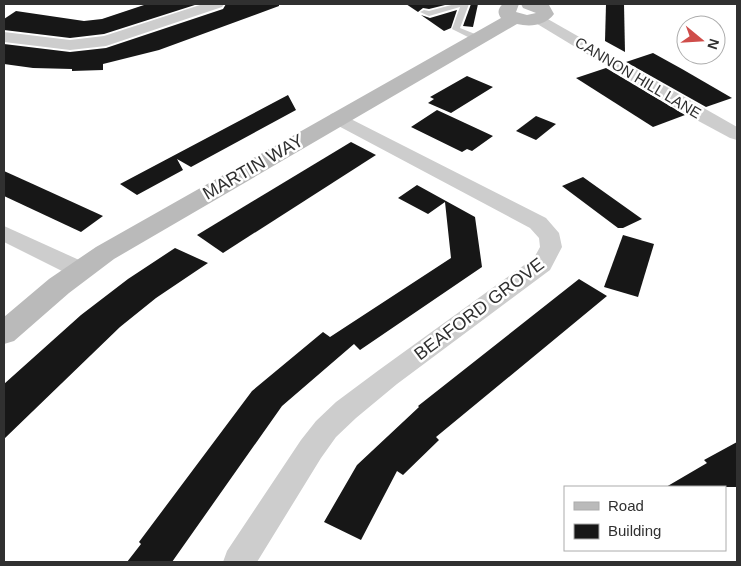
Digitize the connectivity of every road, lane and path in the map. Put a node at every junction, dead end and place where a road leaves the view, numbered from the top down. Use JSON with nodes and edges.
{"nodes":[{"id":1,"x":216,"y":4,"type":"edge"},
{"id":2,"x":463,"y":4,"type":"edge"},
{"id":3,"x":527,"y":8,"type":"edge"},
{"id":4,"x":424,"y":12,"type":"dead end"},
{"id":5,"x":4,"y":37,"type":"edge"},
{"id":6,"x":476,"y":38,"type":"junction"},
{"id":7,"x":336,"y":118,"type":"junction"},
{"id":8,"x":737,"y":134,"type":"edge"},
{"id":9,"x":4,"y":233,"type":"edge"},
{"id":10,"x":80,"y":270,"type":"junction"},
{"id":11,"x":4,"y":333,"type":"edge"},
{"id":12,"x":239,"y":562,"type":"edge"}],
"edges":[{"from":1,"to":5,"type":"street"},
{"from":2,"to":4,"type":"lane"},
{"from":2,"to":6,"type":"lane"},
{"from":3,"to":6,"type":"main road","name":"MARTIN WAY"},
{"from":3,"to":8,"type":"street","name":"CANNON HILL LANE"},
{"from":6,"to":7,"type":"main road","name":"MARTIN WAY"},
{"from":7,"to":10,"type":"main road","name":"MARTIN WAY"},
{"from":7,"to":12,"type":"street","name":"BEAFORD GROVE"},
{"from":9,"to":10,"type":"street"},
{"from":10,"to":11,"type":"main road","name":"MARTIN WAY"}]}
